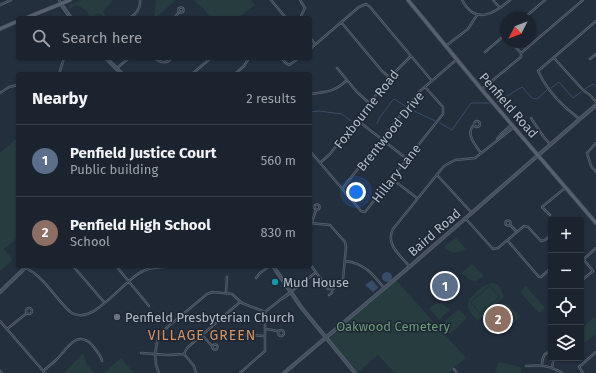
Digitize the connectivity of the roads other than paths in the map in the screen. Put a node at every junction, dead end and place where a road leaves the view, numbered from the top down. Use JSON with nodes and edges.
{"nodes":[{"id":1,"x":11,"y":0,"type":"edge"},
{"id":2,"x":59,"y":0,"type":"edge"},
{"id":3,"x":70,"y":0,"type":"edge"},
{"id":4,"x":140,"y":0,"type":"edge"},
{"id":5,"x":271,"y":0,"type":"edge"},
{"id":6,"x":300,"y":0,"type":"edge"},
{"id":7,"x":408,"y":0,"type":"edge"},
{"id":8,"x":462,"y":0,"type":"edge"},
{"id":9,"x":493,"y":0,"type":"edge"},
{"id":10,"x":510,"y":0,"type":"edge"},
{"id":11,"x":545,"y":0,"type":"edge"},
{"id":12,"x":583,"y":0,"type":"edge"},
{"id":13,"x":0,"y":4,"type":"edge"},
{"id":14,"x":61,"y":4,"type":"junction"},
{"id":15,"x":501,"y":8,"type":"junction"},
{"id":16,"x":180,"y":12,"type":"dead end"},
{"id":17,"x":531,"y":12,"type":"edge"},
{"id":18,"x":477,"y":14,"type":"junction"},
{"id":19,"x":31,"y":16,"type":"edge"},
{"id":20,"x":70,"y":16,"type":"edge"},
{"id":21,"x":132,"y":16,"type":"edge"},
{"id":22,"x":176,"y":16,"type":"edge"},
{"id":23,"x":284,"y":16,"type":"edge"},
{"id":24,"x":301,"y":16,"type":"edge"},
{"id":25,"x":596,"y":21,"type":"edge"},
{"id":26,"x":16,"y":22,"type":"edge"},
{"id":27,"x":341,"y":22,"type":"junction"},
{"id":28,"x":0,"y":28,"type":"edge"},
{"id":29,"x":312,"y":40,"type":"edge"},
{"id":30,"x":500,"y":40,"type":"edge"},
{"id":31,"x":316,"y":44,"type":"junction"},
{"id":32,"x":446,"y":46,"type":"junction"},
{"id":33,"x":312,"y":47,"type":"edge"},
{"id":34,"x":516,"y":48,"type":"edge"},
{"id":35,"x":485,"y":52,"type":"dead end"},
{"id":36,"x":521,"y":53,"type":"junction"},
{"id":37,"x":596,"y":54,"type":"edge"},
{"id":38,"x":411,"y":56,"type":"junction"},
{"id":39,"x":554,"y":58,"type":"junction"},
{"id":40,"x":457,"y":59,"type":"junction"},
{"id":41,"x":590,"y":59,"type":"dead end"},
{"id":42,"x":63,"y":60,"type":"edge"},
{"id":43,"x":108,"y":60,"type":"edge"},
{"id":44,"x":127,"y":60,"type":"edge"},
{"id":45,"x":158,"y":60,"type":"edge"},
{"id":46,"x":170,"y":60,"type":"edge"},
{"id":47,"x":209,"y":60,"type":"edge"},
{"id":48,"x":248,"y":60,"type":"edge"},
{"id":49,"x":283,"y":60,"type":"edge"},
{"id":50,"x":296,"y":60,"type":"edge"},
{"id":51,"x":337,"y":68,"type":"dead end"},
{"id":52,"x":117,"y":69,"type":"junction"},
{"id":53,"x":60,"y":72,"type":"edge"},
{"id":54,"x":120,"y":72,"type":"edge"},
{"id":55,"x":194,"y":72,"type":"edge"},
{"id":56,"x":237,"y":72,"type":"edge"},
{"id":57,"x":390,"y":77,"type":"junction"},
{"id":58,"x":347,"y":80,"type":"junction"},
{"id":59,"x":432,"y":81,"type":"junction"},
{"id":60,"x":16,"y":85,"type":"edge"},
{"id":61,"x":426,"y":87,"type":"junction"},
{"id":62,"x":482,"y":90,"type":"junction"},
{"id":63,"x":0,"y":93,"type":"edge"},
{"id":64,"x":312,"y":94,"type":"edge"},
{"id":65,"x":370,"y":103,"type":"junction"},
{"id":66,"x":596,"y":103,"type":"edge"},
{"id":67,"x":531,"y":118,"type":"dead end"},
{"id":68,"x":579,"y":119,"type":"junction"},
{"id":69,"x":356,"y":120,"type":"junction"},
{"id":70,"x":474,"y":125,"type":"dead end"},
{"id":71,"x":513,"y":126,"type":"junction"},
{"id":72,"x":382,"y":140,"type":"junction"},
{"id":73,"x":596,"y":143,"type":"edge"},
{"id":74,"x":550,"y":145,"type":"junction"},
{"id":75,"x":312,"y":153,"type":"edge"},
{"id":76,"x":482,"y":153,"type":"junction"},
{"id":77,"x":539,"y":155,"type":"junction"},
{"id":78,"x":407,"y":159,"type":"junction"},
{"id":79,"x":320,"y":163,"type":"junction"},
{"id":80,"x":596,"y":172,"type":"edge"},
{"id":81,"x":436,"y":174,"type":"junction"},
{"id":82,"x":392,"y":179,"type":"junction"},
{"id":83,"x":566,"y":187,"type":"junction"},
{"id":84,"x":342,"y":189,"type":"junction"},
{"id":85,"x":417,"y":198,"type":"junction"},
{"id":86,"x":316,"y":209,"type":"dead end"},
{"id":87,"x":472,"y":212,"type":"junction"},
{"id":88,"x":550,"y":215,"type":"dead end"},
{"id":89,"x":465,"y":218,"type":"junction"},
{"id":90,"x":312,"y":220,"type":"edge"},
{"id":91,"x":312,"y":223,"type":"edge"},
{"id":92,"x":596,"y":223,"type":"edge"},
{"id":93,"x":510,"y":225,"type":"dead end"},
{"id":94,"x":516,"y":232,"type":"junction"},
{"id":95,"x":548,"y":238,"type":"edge"},
{"id":96,"x":507,"y":240,"type":"junction"},
{"id":97,"x":596,"y":248,"type":"edge"},
{"id":98,"x":584,"y":259,"type":"joint"},
{"id":99,"x":345,"y":261,"type":"junction"},
{"id":100,"x":312,"y":267,"type":"edge"},
{"id":101,"x":409,"y":267,"type":"junction"},
{"id":102,"x":25,"y":268,"type":"edge"},
{"id":103,"x":27,"y":268,"type":"edge"},
{"id":104,"x":75,"y":268,"type":"edge"},
{"id":105,"x":118,"y":268,"type":"edge"},
{"id":106,"x":160,"y":268,"type":"edge"},
{"id":107,"x":269,"y":268,"type":"edge"},
{"id":108,"x":273,"y":268,"type":"edge"},
{"id":109,"x":548,"y":271,"type":"edge"},
{"id":110,"x":316,"y":273,"type":"junction"},
{"id":111,"x":227,"y":277,"type":"dead end"},
{"id":112,"x":256,"y":278,"type":"dead end"},
{"id":113,"x":584,"y":279,"type":"edge"},
{"id":114,"x":129,"y":282,"type":"junction"},
{"id":115,"x":384,"y":288,"type":"junction"},
{"id":116,"x":332,"y":290,"type":"junction"},
{"id":117,"x":327,"y":291,"type":"junction"},
{"id":118,"x":0,"y":292,"type":"edge"},
{"id":119,"x":290,"y":292,"type":"junction"},
{"id":120,"x":226,"y":293,"type":"junction"},
{"id":121,"x":240,"y":301,"type":"junction"},
{"id":122,"x":104,"y":303,"type":"junction"},
{"id":123,"x":149,"y":306,"type":"dead end"},
{"id":124,"x":265,"y":312,"type":"junction"},
{"id":125,"x":26,"y":313,"type":"dead end"},
{"id":126,"x":0,"y":321,"type":"edge"},
{"id":127,"x":7,"y":329,"type":"junction"},
{"id":128,"x":265,"y":329,"type":"junction"},
{"id":129,"x":278,"y":332,"type":"dead end"},
{"id":130,"x":202,"y":335,"type":"junction"},
{"id":131,"x":252,"y":335,"type":"dead end"},
{"id":132,"x":265,"y":336,"type":"junction"},
{"id":133,"x":326,"y":338,"type":"junction"},
{"id":134,"x":212,"y":346,"type":"dead end"},
{"id":135,"x":141,"y":353,"type":"dead end"},
{"id":136,"x":548,"y":353,"type":"edge"},
{"id":137,"x":596,"y":353,"type":"edge"},
{"id":138,"x":155,"y":354,"type":"junction"},
{"id":139,"x":184,"y":354,"type":"junction"},
{"id":140,"x":102,"y":361,"type":"dead end"},
{"id":141,"x":553,"y":361,"type":"edge"},
{"id":142,"x":542,"y":365,"type":"junction"},
{"id":143,"x":526,"y":366,"type":"dead end"},
{"id":144,"x":552,"y":367,"type":"junction"},
{"id":145,"x":454,"y":370,"type":"dead end"},
{"id":146,"x":0,"y":371,"type":"edge"},
{"id":147,"x":43,"y":371,"type":"junction"},
{"id":148,"x":2,"y":373,"type":"edge"},
{"id":149,"x":45,"y":373,"type":"edge"},
{"id":150,"x":159,"y":373,"type":"edge"},
{"id":151,"x":196,"y":373,"type":"edge"},
{"id":152,"x":240,"y":373,"type":"edge"},
{"id":153,"x":284,"y":373,"type":"edge"},
{"id":154,"x":355,"y":373,"type":"edge"},
{"id":155,"x":457,"y":373,"type":"edge"},
{"id":156,"x":562,"y":373,"type":"edge"},
{"id":157,"x":583,"y":373,"type":"edge"}],
"edges":[{"from":1,"to":13,"type":"street"},
{"from":2,"to":14,"type":"street"},
{"from":3,"to":14,"type":"main road"},
{"from":4,"to":21,"type":"street"},
{"from":5,"to":23,"type":"street"},
{"from":6,"to":24,"type":"street"},
{"from":7,"to":32,"type":"main road","name":"Penfield Road"},
{"from":8,"to":18,"type":"street"},
{"from":9,"to":15,"type":"street"},
{"from":10,"to":15,"type":"street"},
{"from":11,"to":17,"type":"street"},
{"from":12,"to":36,"type":"street"},
{"from":14,"to":19,"type":"main road"},
{"from":14,"to":20,"type":"street"},
{"from":15,"to":18,"type":"street"},
{"from":16,"to":22,"type":"street"},
{"from":18,"to":32,"type":"street"},
{"from":25,"to":39,"type":"street"},
{"from":26,"to":28,"type":"main road"},
{"from":27,"to":31,"type":"street"},
{"from":27,"to":38,"type":"street"},
{"from":27,"to":57,"type":"street"},
{"from":29,"to":31,"type":"street"},
{"from":30,"to":35,"type":"street"},
{"from":31,"to":33,"type":"street"},
{"from":32,"to":40,"type":"main road","name":"Penfield Road"},
{"from":34,"to":36,"type":"street"},
{"from":36,"to":62,"type":"street"},
{"from":37,"to":41,"type":"street"},
{"from":38,"to":57,"type":"street","name":"Foxbourne Road"},
{"from":38,"to":59,"type":"street"},
{"from":39,"to":66,"type":"street"},
{"from":39,"to":68,"type":"street"},
{"from":40,"to":59,"type":"street","name":"Brentwood Drive"},
{"from":40,"to":62,"type":"main road","name":"Penfield Road"},
{"from":42,"to":53,"type":"street"},
{"from":43,"to":52,"type":"street"},
{"from":44,"to":52,"type":"street"},
{"from":45,"to":46,"type":"street"},
{"from":47,"to":55,"type":"street"},
{"from":48,"to":56,"type":"street"},
{"from":49,"to":50,"type":"street"},
{"from":51,"to":58,"type":"street"},
{"from":52,"to":54,"type":"street"},
{"from":57,"to":65,"type":"street","name":"Foxbourne Road"},
{"from":58,"to":64,"type":"street"},
{"from":58,"to":65,"type":"street"},
{"from":59,"to":61,"type":"street","name":"Brentwood Drive"},
{"from":60,"to":63,"type":"street"},
{"from":61,"to":72,"type":"street","name":"Brentwood Drive"},
{"from":61,"to":78,"type":"street","name":"Hillary Lane"},
{"from":62,"to":71,"type":"main road","name":"Penfield Road"},
{"from":65,"to":69,"type":"street","name":"Foxbourne Road"},
{"from":66,"to":68,"type":"street","name":"Baird Road"},
{"from":67,"to":74,"type":"street"},
{"from":68,"to":74,"type":"street","name":"Baird Road"},
{"from":69,"to":72,"type":"street"},
{"from":69,"to":79,"type":"street","name":"Foxbourne Road"},
{"from":70,"to":76,"type":"street"},
{"from":71,"to":76,"type":"street"},
{"from":71,"to":77,"type":"main road","name":"Penfield Road"},
{"from":72,"to":78,"type":"street"},
{"from":72,"to":84,"type":"street","name":"Brentwood Drive"},
{"from":73,"to":80,"type":"street"},
{"from":74,"to":77,"type":"street","name":"Baird Road"},
{"from":75,"to":79,"type":"street","name":"Hillary Lane"},
{"from":76,"to":81,"type":"street"},
{"from":77,"to":83,"type":"main road","name":"Penfield Road"},
{"from":77,"to":87,"type":"street","name":"Baird Road"},
{"from":78,"to":82,"type":"street","name":"Hillary Lane"},
{"from":79,"to":84,"type":"street","name":"Hillary Lane"},
{"from":81,"to":85,"type":"street"},
{"from":81,"to":87,"type":"street"},
{"from":82,"to":84,"type":"street","name":"Hillary Lane"},
{"from":82,"to":85,"type":"street"},
{"from":83,"to":88,"type":"street"},
{"from":83,"to":92,"type":"main road","name":"Penfield Road"},
{"from":85,"to":101,"type":"street"},
{"from":86,"to":90,"type":"street"},
{"from":87,"to":89,"type":"street","name":"Baird Road"},
{"from":89,"to":96,"type":"street"},
{"from":89,"to":101,"type":"street","name":"Baird Road"},
{"from":91,"to":99,"type":"street"},
{"from":93,"to":94,"type":"street"},
{"from":94,"to":95,"type":"street"},
{"from":94,"to":96,"type":"street"},
{"from":96,"to":109,"type":"street"},
{"from":97,"to":98,"type":"street"},
{"from":98,"to":113,"type":"street"},
{"from":99,"to":115,"type":"street"},
{"from":99,"to":116,"type":"street"},
{"from":100,"to":110,"type":"street"},
{"from":101,"to":115,"type":"street","name":"Baird Road"},
{"from":102,"to":118,"type":"street"},
{"from":103,"to":122,"type":"street"},
{"from":104,"to":122,"type":"street"},
{"from":105,"to":114,"type":"street"},
{"from":106,"to":114,"type":"street"},
{"from":107,"to":112,"type":"street"},
{"from":108,"to":119,"type":"street"},
{"from":110,"to":117,"type":"street"},
{"from":110,"to":119,"type":"street"},
{"from":111,"to":120,"type":"street"},
{"from":114,"to":122,"type":"street"},
{"from":114,"to":123,"type":"street"},
{"from":115,"to":133,"type":"street","name":"Baird Road"},
{"from":116,"to":117,"type":"street"},
{"from":116,"to":117,"type":"street"},
{"from":119,"to":124,"type":"street"},
{"from":119,"to":133,"type":"street"},
{"from":120,"to":121,"type":"street"},
{"from":120,"to":138,"type":"street"},
{"from":121,"to":124,"type":"street"},
{"from":121,"to":130,"type":"street"},
{"from":124,"to":128,"type":"street"},
{"from":125,"to":127,"type":"street"},
{"from":126,"to":127,"type":"street"},
{"from":127,"to":147,"type":"street"},
{"from":128,"to":129,"type":"street"},
{"from":128,"to":132,"type":"street"},
{"from":130,"to":134,"type":"street"},
{"from":130,"to":139,"type":"street"},
{"from":131,"to":132,"type":"street"},
{"from":132,"to":152,"type":"street"},
{"from":133,"to":153,"type":"street","name":"Baird Road"},
{"from":133,"to":154,"type":"street"},
{"from":135,"to":138,"type":"street"},
{"from":136,"to":142,"type":"street"},
{"from":137,"to":157,"type":"street"},
{"from":138,"to":139,"type":"street"},
{"from":138,"to":150,"type":"street"},
{"from":139,"to":151,"type":"street"},
{"from":140,"to":147,"type":"street"},
{"from":141,"to":144,"type":"street"},
{"from":142,"to":143,"type":"street"},
{"from":142,"to":144,"type":"street"},
{"from":144,"to":156,"type":"street"},
{"from":145,"to":155,"type":"street"},
{"from":146,"to":148,"type":"street"},
{"from":147,"to":149,"type":"street"}]}
